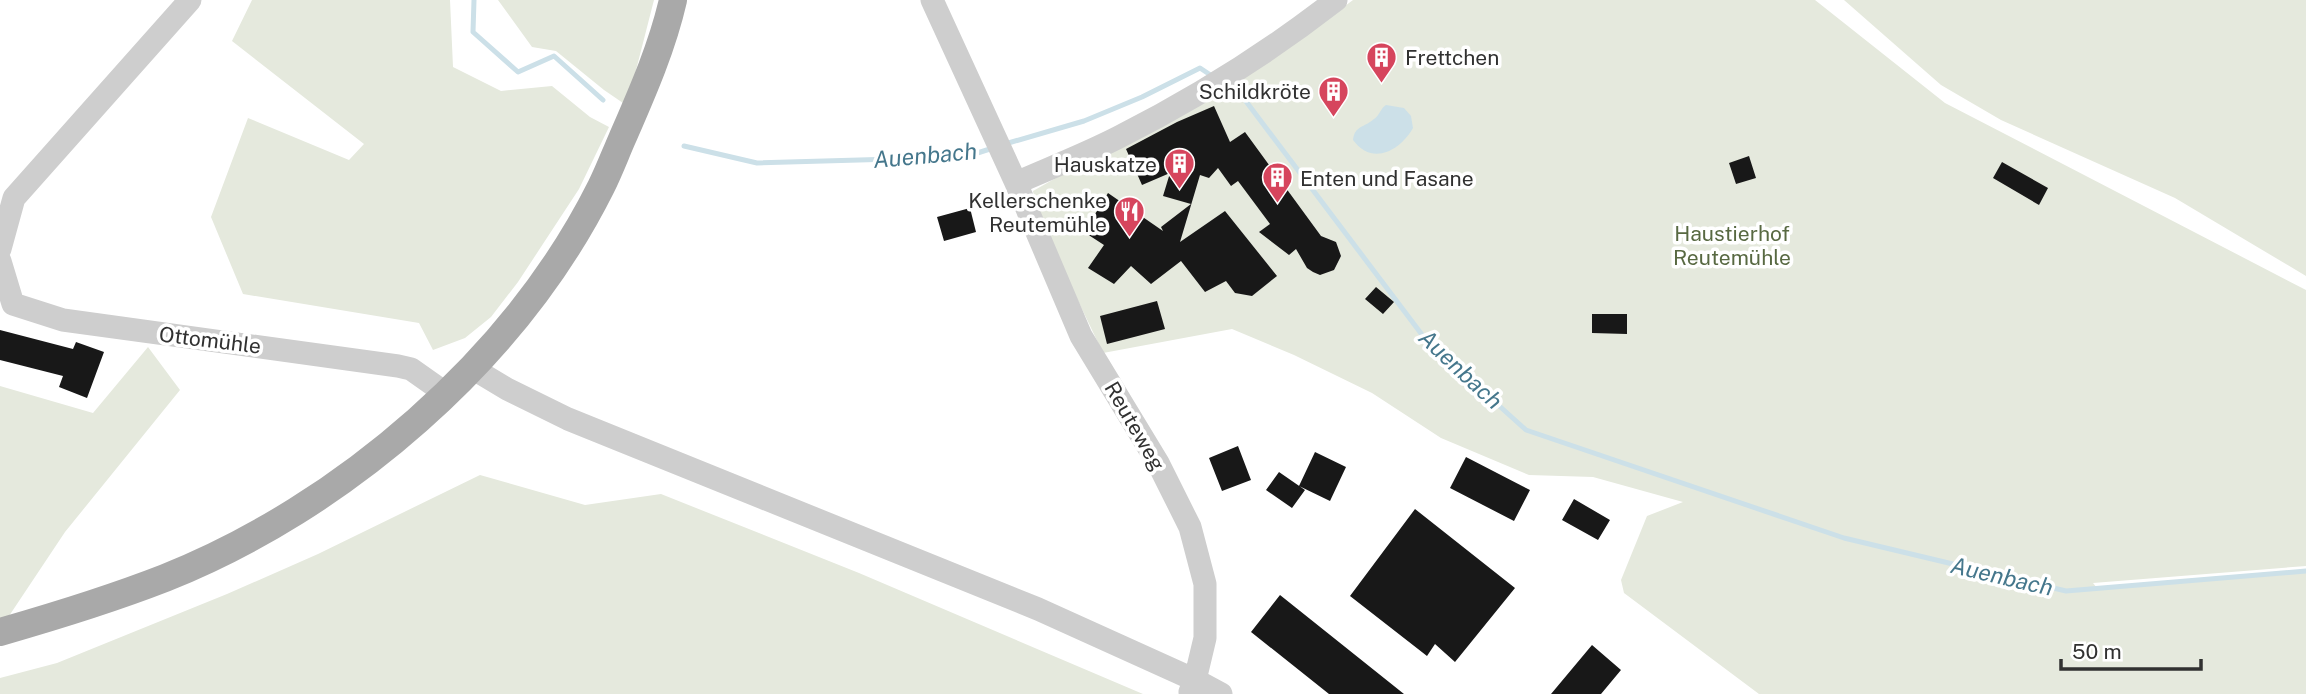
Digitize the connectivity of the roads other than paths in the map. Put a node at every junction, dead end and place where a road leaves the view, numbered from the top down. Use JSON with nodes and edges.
{"nodes":[{"id":1,"x":190,"y":0,"type":"edge"},
{"id":2,"x":673,"y":0,"type":"edge"},
{"id":3,"x":932,"y":0,"type":"edge"},
{"id":4,"x":1336,"y":0,"type":"edge"},
{"id":5,"x":1012,"y":173,"type":"junction"},
{"id":6,"x":0,"y":249,"type":"edge"},
{"id":7,"x":0,"y":261,"type":"edge"},
{"id":8,"x":472,"y":368,"type":"junction"},
{"id":9,"x":445,"y":393,"type":"junction"},
{"id":10,"x":0,"y":632,"type":"edge"},
{"id":11,"x":1192,"y":687,"type":"edge"},
{"id":12,"x":1221,"y":694,"type":"edge"}],
"edges":[{"from":1,"to":6,"type":"street"},
{"from":2,"to":8,"type":"main road"},
{"from":3,"to":5,"type":"street","name":"Reuteweg"},
{"from":4,"to":5,"type":"street"},
{"from":5,"to":11,"type":"street","name":"Reuteweg"},
{"from":7,"to":9,"type":"street","name":"Ottomühle"},
{"from":8,"to":9,"type":"main road"},
{"from":8,"to":11,"type":"street"},
{"from":9,"to":10,"type":"main road"},
{"from":11,"to":12,"type":"street"}]}
